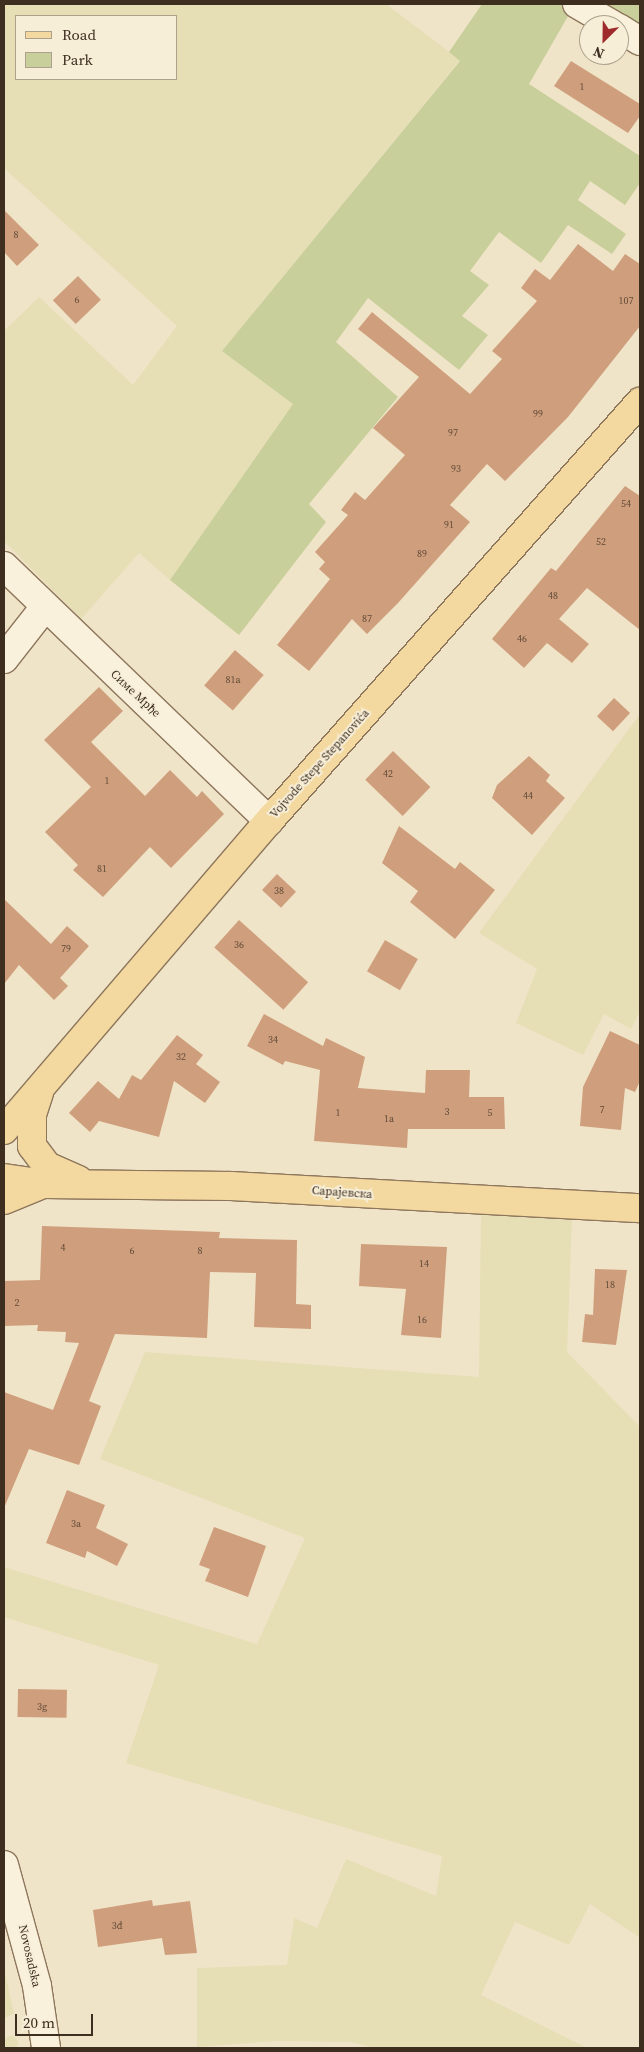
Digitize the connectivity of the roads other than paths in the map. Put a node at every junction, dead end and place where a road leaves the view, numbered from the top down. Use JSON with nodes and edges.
{"nodes":[{"id":1,"x":577,"y":4,"type":"edge"},
{"id":2,"x":596,"y":15,"type":"edge"},
{"id":3,"x":629,"y":34,"type":"edge"},
{"id":4,"x":640,"y":41,"type":"edge"},
{"id":5,"x":640,"y":402,"type":"edge"},
{"id":6,"x":4,"y":566,"type":"edge"},
{"id":7,"x":44,"y":608,"type":"junction"},
{"id":8,"x":4,"y":659,"type":"edge"},
{"id":9,"x":269,"y":821,"type":"junction"},
{"id":10,"x":42,"y":1087,"type":"junction"},
{"id":11,"x":4,"y":1130,"type":"edge"},
{"id":12,"x":4,"y":1178,"type":"edge"},
{"id":13,"x":44,"y":1184,"type":"junction"},
{"id":14,"x":91,"y":1184,"type":"junction"},
{"id":15,"x":4,"y":1200,"type":"edge"},
{"id":16,"x":640,"y":1208,"type":"edge"},
{"id":17,"x":4,"y":1865,"type":"edge"},
{"id":18,"x":46,"y":2048,"type":"edge"}],
"edges":[{"from":1,"to":2,"type":"street"},
{"from":3,"to":4,"type":"street"},
{"from":5,"to":9,"type":"main road","name":"Vojvode Stepe Stepanovića"},
{"from":6,"to":7,"type":"street","name":"Симе Мрђе"},
{"from":7,"to":8,"type":"street"},
{"from":7,"to":9,"type":"street","name":"Симе Мрђе"},
{"from":9,"to":10,"type":"main road","name":"Vojvode Stepe Stepanovića"},
{"from":10,"to":11,"type":"main road","name":"Vojvode Stepe Stepanovića"},
{"from":10,"to":14,"type":"main road"},
{"from":12,"to":13,"type":"main road"},
{"from":13,"to":14,"type":"main road","name":"Сарајевска"},
{"from":13,"to":15,"type":"main road"},
{"from":14,"to":16,"type":"main road","name":"Сарајевска"},
{"from":17,"to":18,"type":"street","name":"Novosadska"}]}
